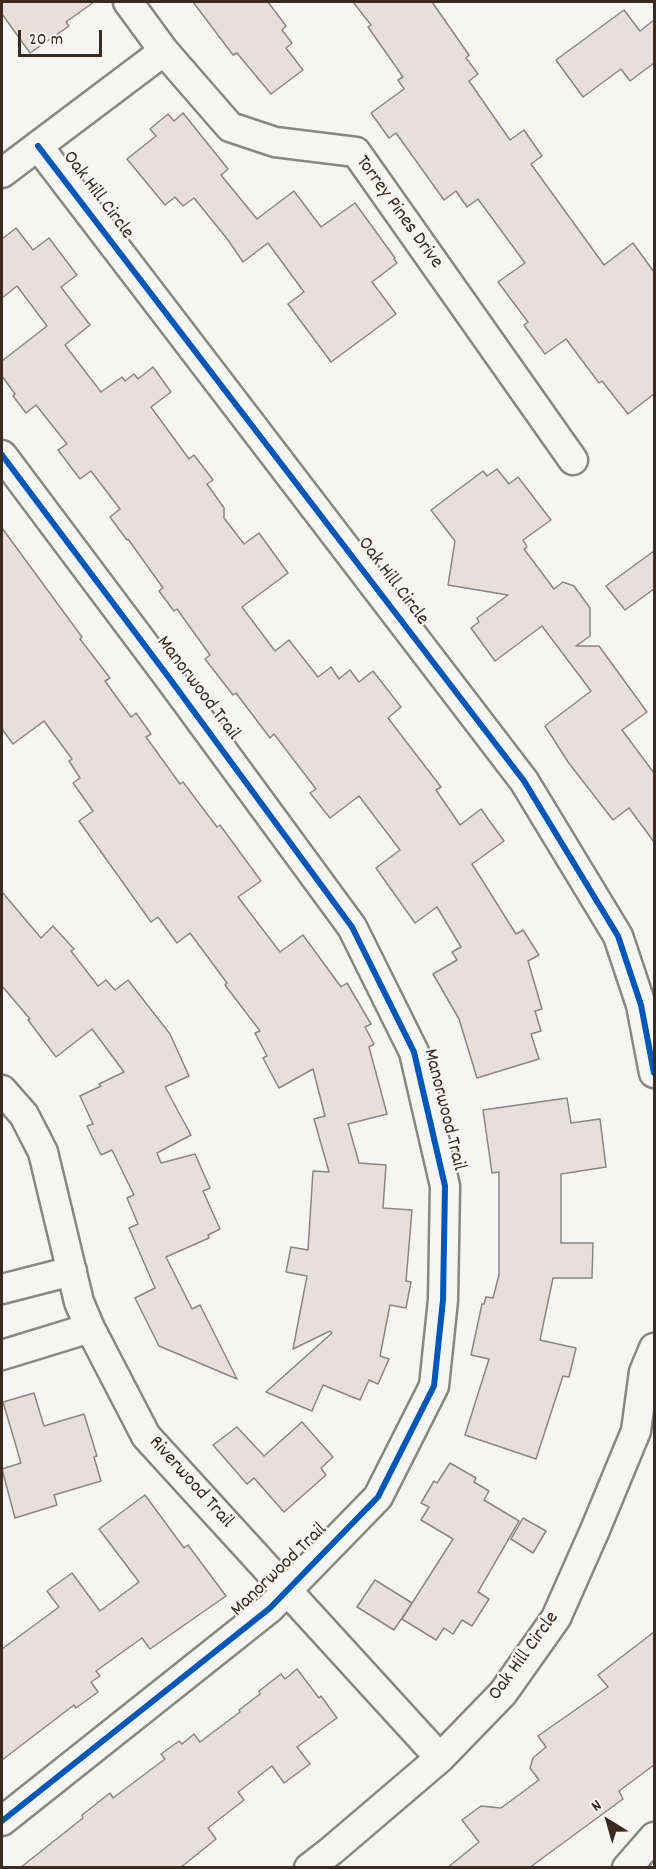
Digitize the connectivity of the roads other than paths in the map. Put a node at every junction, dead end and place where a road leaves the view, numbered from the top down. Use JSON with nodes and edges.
{"nodes":[{"id":1,"x":128,"y":2,"type":"edge"},
{"id":2,"x":164,"y":51,"type":"junction"},
{"id":3,"x":38,"y":146,"type":"junction"},
{"id":4,"x":2,"y":173,"type":"edge"},
{"id":5,"x":2,"y":455,"type":"edge"},
{"id":6,"x":573,"y":460,"type":"dead end"},
{"id":7,"x":654,"y":1072,"type":"edge"},
{"id":8,"x":2,"y":1090,"type":"edge"},
{"id":9,"x":72,"y":1271,"type":"junction"},
{"id":10,"x":2,"y":1288,"type":"edge"},
{"id":11,"x":90,"y":1328,"type":"junction"},
{"id":12,"x":2,"y":1356,"type":"edge"},
{"id":13,"x":651,"y":1365,"type":"edge"},
{"id":14,"x":286,"y":1591,"type":"junction"},
{"id":15,"x":440,"y":1758,"type":"junction"},
{"id":16,"x":2,"y":1821,"type":"edge"},
{"id":17,"x":654,"y":1837,"type":"edge"},
{"id":18,"x":309,"y":1868,"type":"edge"},
{"id":19,"x":627,"y":1868,"type":"edge"}],
"edges":[{"from":1,"to":2,"type":"street","name":"Torrey Pines Drive"},
{"from":2,"to":3,"type":"street"},
{"from":2,"to":6,"type":"street","name":"Torrey Pines Drive"},
{"from":3,"to":4,"type":"street"},
{"from":3,"to":7,"type":"street","name":"Oak Hill Circle"},
{"from":5,"to":14,"type":"street","name":"Manorwood Trail"},
{"from":8,"to":9,"type":"street","name":"Riverwood Trail"},
{"from":9,"to":10,"type":"street"},
{"from":9,"to":11,"type":"street","name":"Riverwood Trail"},
{"from":11,"to":12,"type":"street"},
{"from":11,"to":14,"type":"street","name":"Riverwood Trail"},
{"from":13,"to":15,"type":"street","name":"Oak Hill Circle"},
{"from":14,"to":15,"type":"street","name":"Riverwood Trail"},
{"from":14,"to":16,"type":"street","name":"Manorwood Trail"},
{"from":15,"to":18,"type":"street","name":"Oak Hill Circle"},
{"from":17,"to":19,"type":"street"}]}
